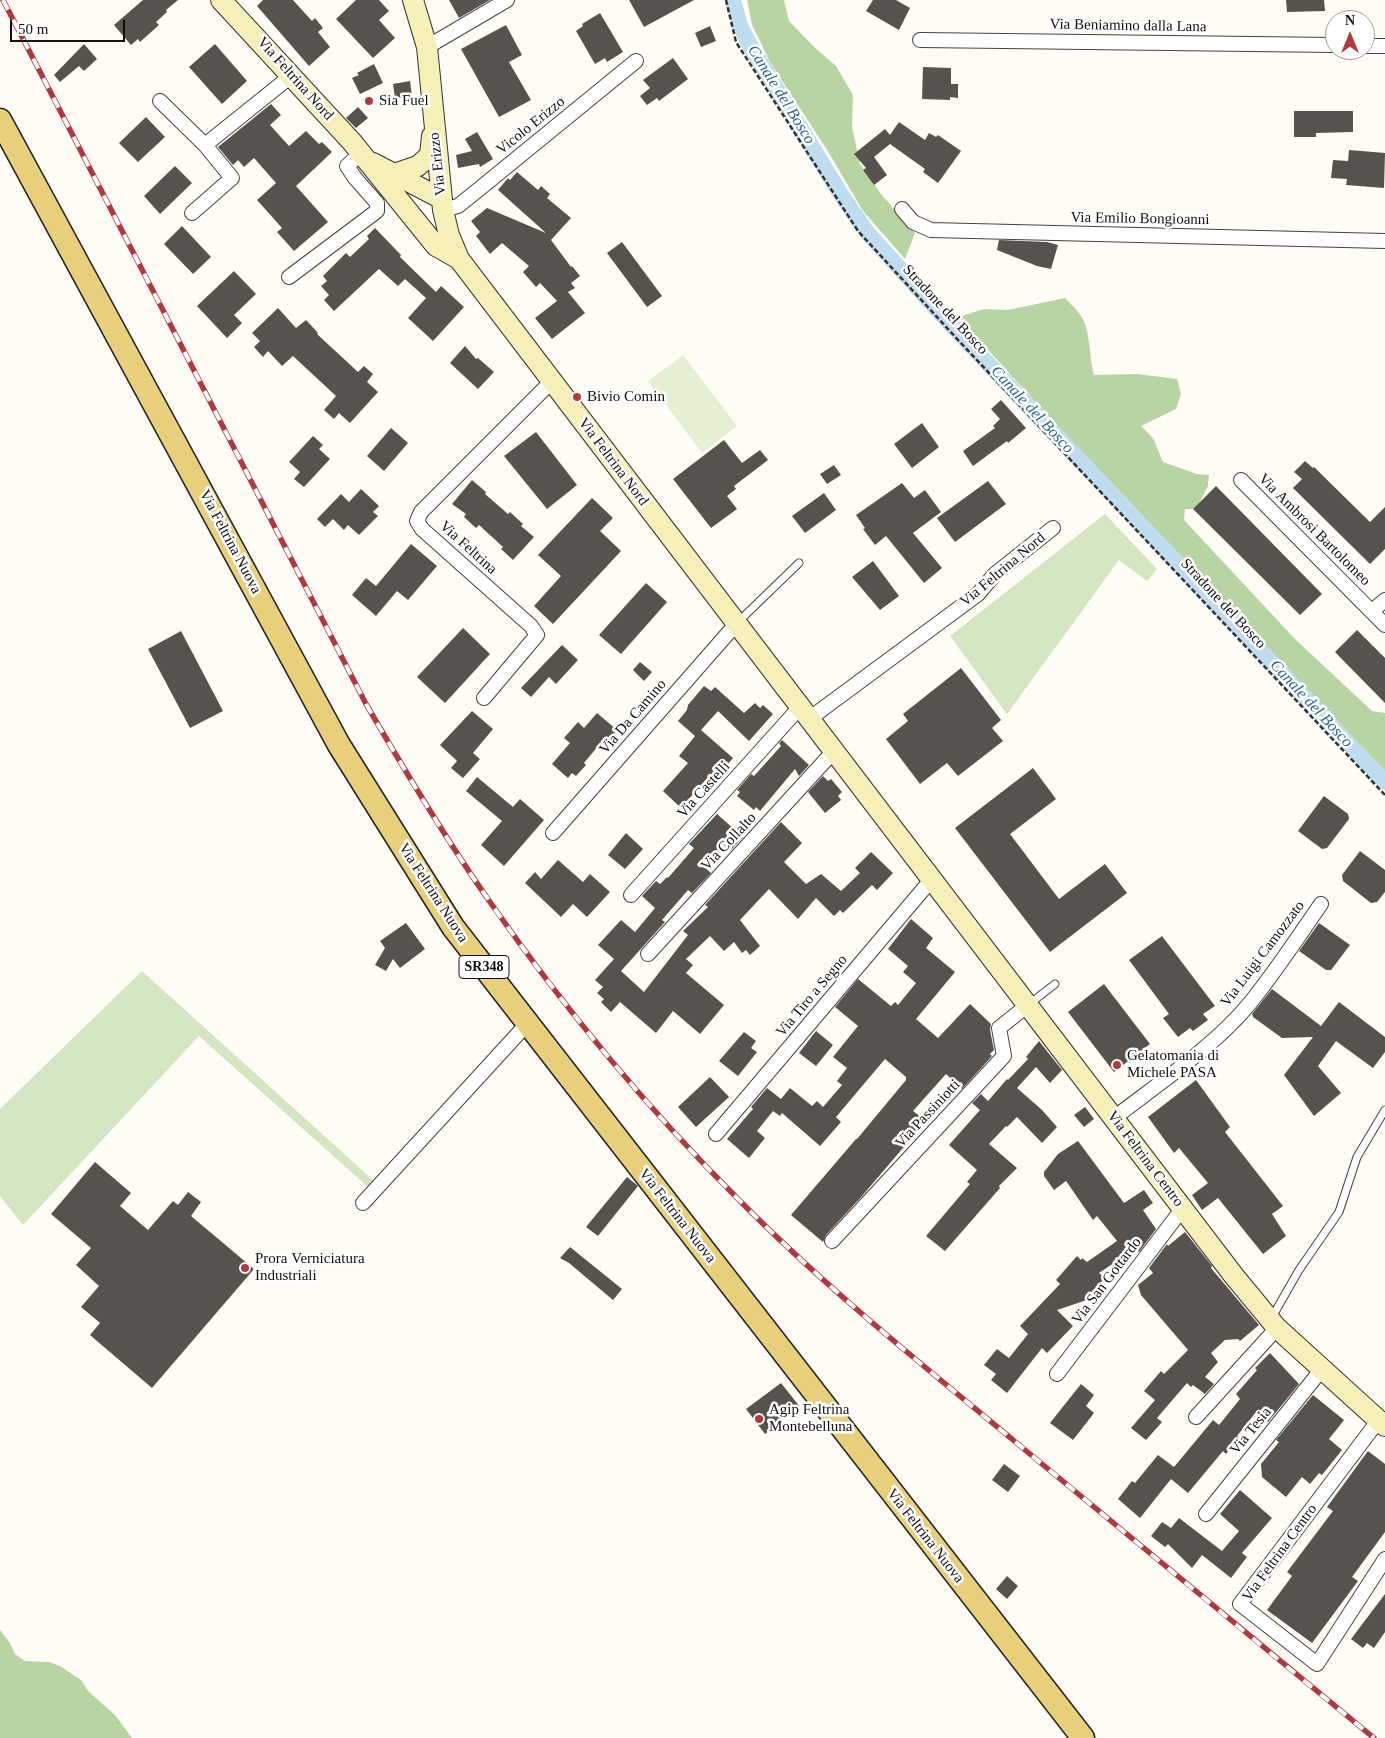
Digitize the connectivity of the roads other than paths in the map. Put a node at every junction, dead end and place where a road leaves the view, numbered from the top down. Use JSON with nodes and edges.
{"nodes":[{"id":1,"x":221,"y":0,"type":"edge"},
{"id":2,"x":413,"y":0,"type":"edge"},
{"id":3,"x":507,"y":0,"type":"edge"},
{"id":4,"x":920,"y":40,"type":"dead end"},
{"id":5,"x":1325,"y":45,"type":"edge"},
{"id":6,"x":427,"y":47,"type":"junction"},
{"id":7,"x":636,"y":61,"type":"dead end"},
{"id":8,"x":291,"y":76,"type":"junction"},
{"id":9,"x":160,"y":101,"type":"dead end"},
{"id":10,"x":434,"y":117,"type":"junction"},
{"id":11,"x":0,"y":120,"type":"edge"},
{"id":12,"x":204,"y":145,"type":"junction"},
{"id":13,"x":364,"y":157,"type":"junction"},
{"id":14,"x":394,"y":174,"type":"junction"},
{"id":15,"x":442,"y":204,"type":"junction"},
{"id":16,"x":902,"y":208,"type":"dead end"},
{"id":17,"x":192,"y":213,"type":"dead end"},
{"id":18,"x":409,"y":213,"type":"junction"},
{"id":19,"x":1385,"y":242,"type":"edge"},
{"id":20,"x":459,"y":259,"type":"junction"},
{"id":21,"x":289,"y":277,"type":"dead end"},
{"id":22,"x":552,"y":381,"type":"junction"},
{"id":23,"x":1241,"y":480,"type":"dead end"},
{"id":24,"x":1053,"y":528,"type":"dead end"},
{"id":25,"x":799,"y":563,"type":"dead end"},
{"id":26,"x":1385,"y":600,"type":"edge"},
{"id":27,"x":1372,"y":611,"type":"junction"},
{"id":28,"x":737,"y":623,"type":"junction"},
{"id":29,"x":1385,"y":624,"type":"edge"},
{"id":30,"x":484,"y":698,"type":"dead end"},
{"id":31,"x":805,"y":713,"type":"junction"},
{"id":32,"x":834,"y":751,"type":"junction"},
{"id":33,"x":553,"y":833,"type":"dead end"},
{"id":34,"x":932,"y":879,"type":"junction"},
{"id":35,"x":631,"y":895,"type":"dead end"},
{"id":36,"x":1321,"y":904,"type":"dead end"},
{"id":37,"x":648,"y":954,"type":"dead end"},
{"id":38,"x":1055,"y":984,"type":"dead end"},
{"id":39,"x":1028,"y":1005,"type":"junction"},
{"id":40,"x":527,"y":1024,"type":"junction"},
{"id":41,"x":1385,"y":1110,"type":"edge"},
{"id":42,"x":1114,"y":1118,"type":"junction"},
{"id":43,"x":716,"y":1134,"type":"dead end"},
{"id":44,"x":363,"y":1203,"type":"dead end"},
{"id":45,"x":1183,"y":1208,"type":"junction"},
{"id":46,"x":832,"y":1241,"type":"dead end"},
{"id":47,"x":1274,"y":1323,"type":"junction"},
{"id":48,"x":1322,"y":1370,"type":"junction"},
{"id":49,"x":1058,"y":1374,"type":"dead end"},
{"id":50,"x":1196,"y":1417,"type":"dead end"},
{"id":51,"x":1382,"y":1423,"type":"edge"},
{"id":52,"x":1206,"y":1514,"type":"dead end"},
{"id":53,"x":1385,"y":1559,"type":"edge"},
{"id":54,"x":1083,"y":1738,"type":"edge"}],
"edges":[{"from":1,"to":8,"type":"main road","name":"Via Feltrina Nord"},
{"from":2,"to":6,"type":"main road","name":"Via Erizzo"},
{"from":3,"to":6,"type":"street"},
{"from":4,"to":5,"type":"street","name":"Via Beniamino dalla Lana"},
{"from":6,"to":10,"type":"main road","name":"Via Erizzo"},
{"from":7,"to":15,"type":"street","name":"Vicolo Erizzo"},
{"from":8,"to":12,"type":"street"},
{"from":8,"to":13,"type":"main road","name":"Via Feltrina Nord"},
{"from":9,"to":12,"type":"street"},
{"from":10,"to":14,"type":"main road"},
{"from":10,"to":15,"type":"main road","name":"Via Erizzo"},
{"from":11,"to":40,"type":"main road","name":"Via Feltrina Nuova","number":"SR348"},
{"from":12,"to":17,"type":"street"},
{"from":13,"to":14,"type":"main road","name":"Via Feltrina Nord"},
{"from":13,"to":18,"type":"main road","name":"Via Feltrina Nord"},
{"from":13,"to":21,"type":"street"},
{"from":14,"to":15,"type":"main road","name":"Via Feltrina Nord"},
{"from":15,"to":18,"type":"main road"},
{"from":15,"to":20,"type":"main road"},
{"from":16,"to":19,"type":"street","name":"Via Emilio Bongioanni"},
{"from":18,"to":20,"type":"main road","name":"Via Feltrina Nord"},
{"from":20,"to":22,"type":"main road","name":"Via Feltrina Nord"},
{"from":22,"to":28,"type":"main road","name":"Via Feltrina Nord"},
{"from":22,"to":30,"type":"street","name":"Via Feltrina"},
{"from":23,"to":27,"type":"street","name":"Via Ambrosi Bartolomeo"},
{"from":24,"to":31,"type":"street","name":"Via Feltrina Nord"},
{"from":25,"to":28,"type":"lane"},
{"from":26,"to":27,"type":"street"},
{"from":27,"to":29,"type":"street","name":"Via Ambrosi Bartolomeo"},
{"from":28,"to":31,"type":"main road","name":"Via Feltrina Nord"},
{"from":28,"to":33,"type":"street","name":"Via Da Camino"},
{"from":31,"to":32,"type":"main road","name":"Via Feltrina Nord"},
{"from":31,"to":35,"type":"street","name":"Via Castelli"},
{"from":32,"to":34,"type":"main road","name":"Via Feltrina Nord"},
{"from":32,"to":37,"type":"street","name":"Via Collalto"},
{"from":34,"to":39,"type":"main road","name":"Via Feltrina Centro"},
{"from":34,"to":43,"type":"street","name":"Via Tiro a Segno"},
{"from":36,"to":42,"type":"street","name":"Via Luigi Camozzato"},
{"from":38,"to":39,"type":"lane"},
{"from":39,"to":42,"type":"main road","name":"Via Feltrina Centro"},
{"from":39,"to":46,"type":"street","name":"Via Passiniotti"},
{"from":40,"to":44,"type":"street"},
{"from":40,"to":54,"type":"main road","name":"Via Feltrina Nuova","number":"SR348"},
{"from":41,"to":47,"type":"lane"},
{"from":42,"to":45,"type":"main road","name":"Via Feltrina Centro"},
{"from":45,"to":47,"type":"main road","name":"Via Feltrina Centro"},
{"from":45,"to":49,"type":"street","name":"Via San Gottardo"},
{"from":47,"to":48,"type":"main road","name":"Via Feltrina Centro"},
{"from":47,"to":50,"type":"street"},
{"from":48,"to":51,"type":"main road","name":"Via Feltrina Centro"},
{"from":48,"to":52,"type":"street","name":"Via Tesia"},
{"from":51,"to":53,"type":"street","name":"Via Feltrina Centro"}]}
